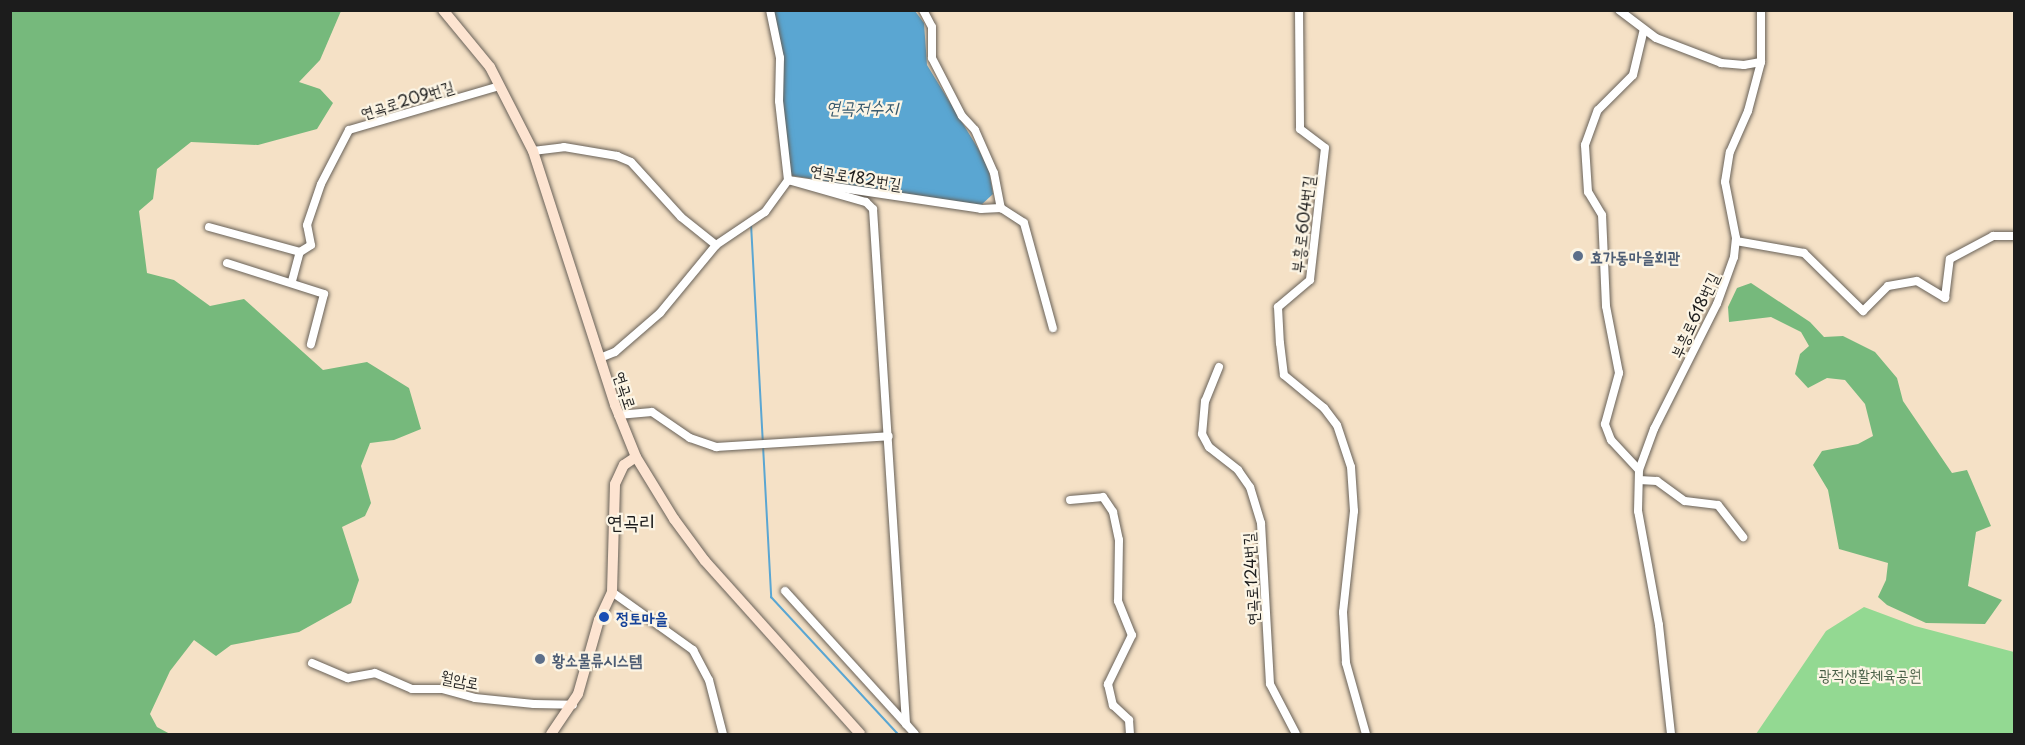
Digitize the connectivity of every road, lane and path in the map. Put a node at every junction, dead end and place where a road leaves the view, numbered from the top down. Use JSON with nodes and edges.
{"nodes":[{"id":1,"x":443,"y":10,"type":"edge"},
{"id":2,"x":770,"y":10,"type":"edge"},
{"id":3,"x":923,"y":10,"type":"edge"},
{"id":4,"x":1299,"y":10,"type":"edge"},
{"id":5,"x":1619,"y":10,"type":"edge"},
{"id":6,"x":1761,"y":10,"type":"edge"},
{"id":7,"x":1644,"y":29,"type":"junction"},
{"id":8,"x":1761,"y":62,"type":"junction"},
{"id":9,"x":500,"y":86,"type":"junction"},
{"id":10,"x":533,"y":151,"type":"junction"},
{"id":11,"x":788,"y":180,"type":"junction"},
{"id":12,"x":1002,"y":208,"type":"junction"},
{"id":13,"x":209,"y":227,"type":"dead end"},
{"id":14,"x":2014,"y":236,"type":"edge"},
{"id":15,"x":1736,"y":241,"type":"junction"},
{"id":16,"x":716,"y":245,"type":"junction"},
{"id":17,"x":300,"y":252,"type":"junction"},
{"id":18,"x":227,"y":262,"type":"dead end"},
{"id":19,"x":292,"y":281,"type":"junction"},
{"id":20,"x":1053,"y":328,"type":"dead end"},
{"id":21,"x":311,"y":344,"type":"dead end"},
{"id":22,"x":600,"y":358,"type":"junction"},
{"id":23,"x":1219,"y":367,"type":"dead end"},
{"id":24,"x":618,"y":415,"type":"junction"},
{"id":25,"x":889,"y":436,"type":"junction"},
{"id":26,"x":636,"y":457,"type":"junction"},
{"id":27,"x":1639,"y":470,"type":"junction"},
{"id":28,"x":1639,"y":480,"type":"junction"},
{"id":29,"x":1070,"y":500,"type":"dead end"},
{"id":30,"x":1743,"y":537,"type":"dead end"},
{"id":31,"x":785,"y":591,"type":"dead end"},
{"id":32,"x":612,"y":592,"type":"junction"},
{"id":33,"x":312,"y":663,"type":"dead end"},
{"id":34,"x":573,"y":705,"type":"junction"},
{"id":35,"x":906,"y":724,"type":"junction"},
{"id":36,"x":551,"y":735,"type":"edge"},
{"id":37,"x":723,"y":735,"type":"edge"},
{"id":38,"x":860,"y":735,"type":"edge"},
{"id":39,"x":915,"y":735,"type":"edge"},
{"id":40,"x":1130,"y":735,"type":"edge"},
{"id":41,"x":1296,"y":735,"type":"edge"},
{"id":42,"x":1366,"y":735,"type":"edge"},
{"id":43,"x":1671,"y":735,"type":"edge"}],
"edges":[{"from":1,"to":9,"type":"street","name":"연곡로"},
{"from":2,"to":11,"type":"street"},
{"from":3,"to":12,"type":"street"},
{"from":4,"to":42,"type":"street","name":"부흥로604번길"},
{"from":5,"to":7,"type":"street"},
{"from":6,"to":8,"type":"street","name":"부흥로618번길"},
{"from":7,"to":8,"type":"street"},
{"from":7,"to":27,"type":"street"},
{"from":8,"to":15,"type":"street","name":"부흥로618번길"},
{"from":9,"to":10,"type":"street","name":"연곡로"},
{"from":9,"to":17,"type":"street","name":"연곡로209번길"},
{"from":10,"to":16,"type":"street"},
{"from":10,"to":22,"type":"street","name":"연곡로"},
{"from":11,"to":12,"type":"street","name":"연곡로182번길"},
{"from":11,"to":16,"type":"street","name":"연곡로182번길"},
{"from":11,"to":25,"type":"street"},
{"from":12,"to":20,"type":"street"},
{"from":13,"to":17,"type":"street"},
{"from":14,"to":15,"type":"street"},
{"from":15,"to":27,"type":"street","name":"부흥로618번길"},
{"from":16,"to":22,"type":"street","name":"연곡로182번길"},
{"from":17,"to":19,"type":"street","name":"연곡로209번길"},
{"from":18,"to":19,"type":"street"},
{"from":19,"to":21,"type":"street"},
{"from":22,"to":24,"type":"street","name":"연곡로"},
{"from":23,"to":41,"type":"street","name":"연곡로124번길"},
{"from":24,"to":25,"type":"street"},
{"from":24,"to":26,"type":"street","name":"연곡로"},
{"from":25,"to":35,"type":"street"},
{"from":26,"to":32,"type":"street"},
{"from":26,"to":38,"type":"street","name":"연곡로"},
{"from":27,"to":28,"type":"street","name":"부흥로618번길"},
{"from":28,"to":30,"type":"street"},
{"from":28,"to":43,"type":"street","name":"부흥로618번길"},
{"from":29,"to":40,"type":"street"},
{"from":31,"to":35,"type":"street"},
{"from":32,"to":34,"type":"street"},
{"from":32,"to":37,"type":"street"},
{"from":33,"to":34,"type":"street","name":"월암로"},
{"from":34,"to":36,"type":"street"},
{"from":35,"to":39,"type":"street"}]}
